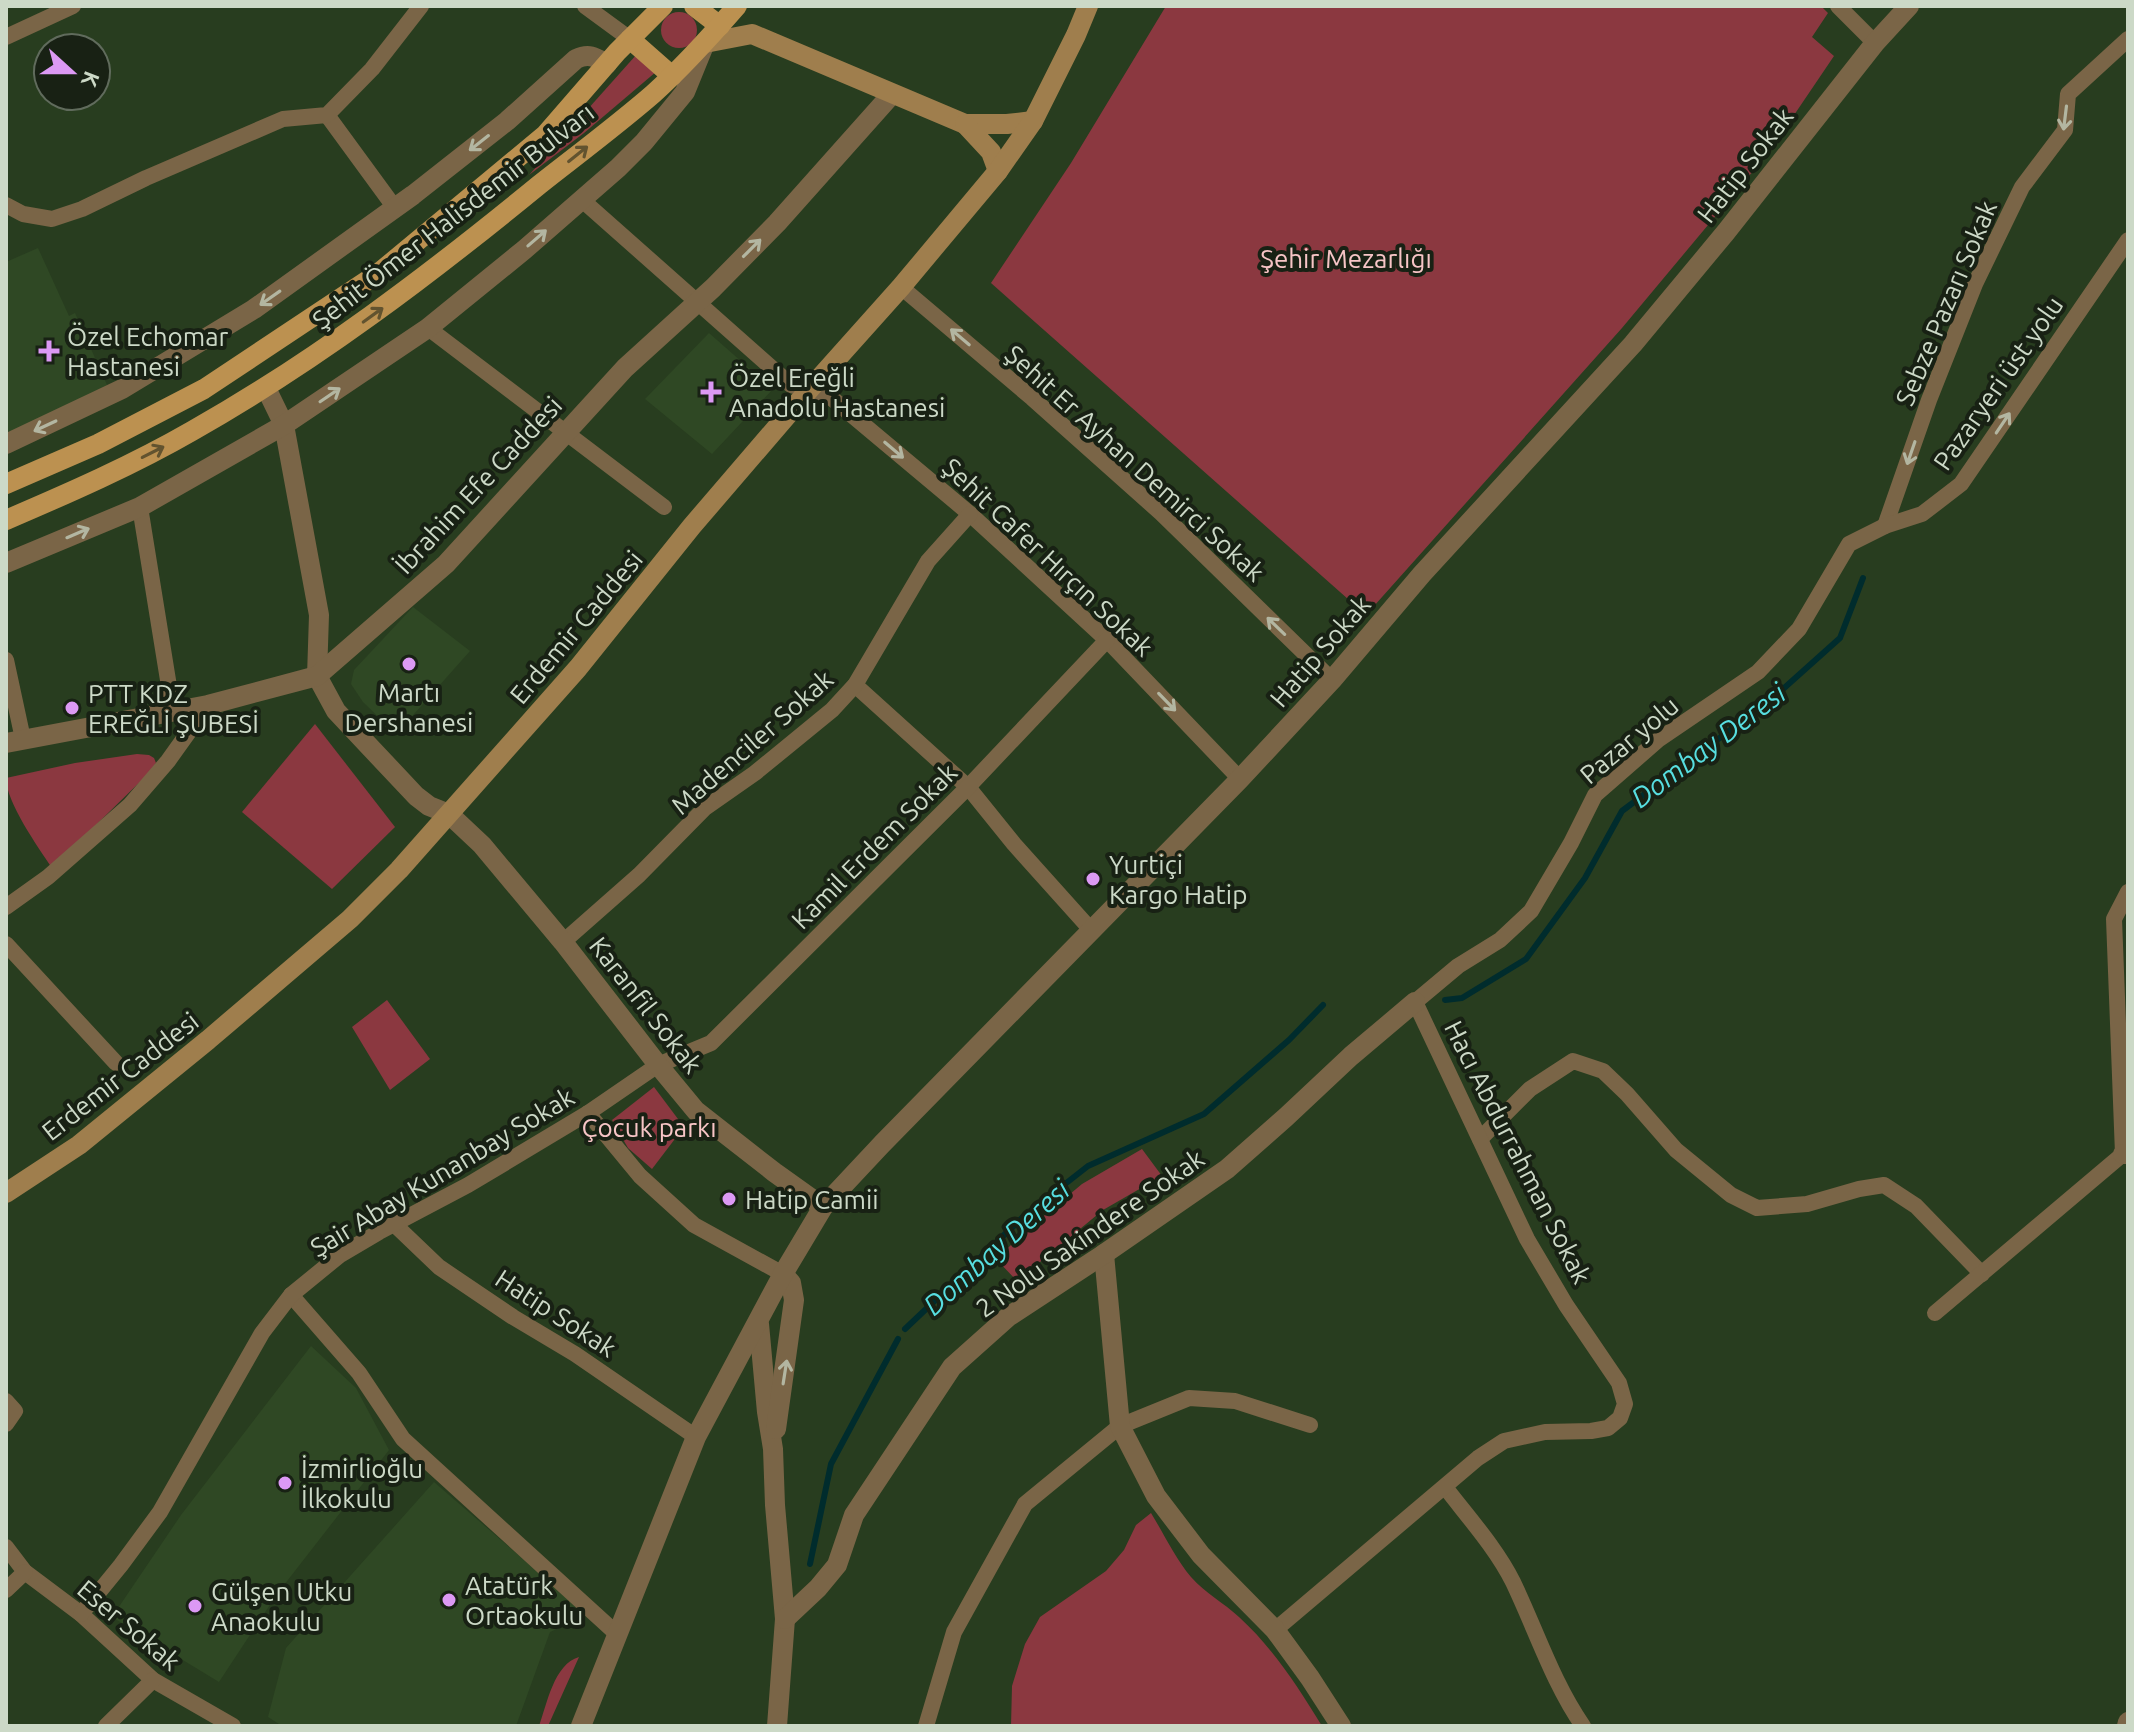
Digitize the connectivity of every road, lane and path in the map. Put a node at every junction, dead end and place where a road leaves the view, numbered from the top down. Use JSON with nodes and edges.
{"nodes":[{"id":1,"x":73,"y":6,"type":"edge"},
{"id":2,"x":421,"y":6,"type":"edge"},
{"id":3,"x":585,"y":6,"type":"edge"},
{"id":4,"x":694,"y":6,"type":"edge"},
{"id":5,"x":737,"y":6,"type":"edge"},
{"id":6,"x":1088,"y":6,"type":"edge"},
{"id":7,"x":1838,"y":6,"type":"edge"},
{"id":8,"x":1909,"y":6,"type":"edge"},
{"id":9,"x":659,"y":10,"type":"edge"},
{"id":10,"x":720,"y":26,"type":"junction"},
{"id":11,"x":6,"y":37,"type":"edge"},
{"id":12,"x":630,"y":39,"type":"junction"},
{"id":13,"x":2128,"y":39,"type":"edge"},
{"id":14,"x":705,"y":43,"type":"junction"},
{"id":15,"x":1875,"y":43,"type":"junction"},
{"id":16,"x":607,"y":64,"type":"junction"},
{"id":17,"x":672,"y":76,"type":"junction"},
{"id":18,"x":892,"y":94,"type":"junction"},
{"id":19,"x":327,"y":115,"type":"junction"},
{"id":20,"x":1033,"y":121,"type":"junction"},
{"id":21,"x":965,"y":124,"type":"junction"},
{"id":22,"x":998,"y":171,"type":"junction"},
{"id":23,"x":581,"y":199,"type":"junction"},
{"id":24,"x":6,"y":205,"type":"edge"},
{"id":25,"x":395,"y":208,"type":"junction"},
{"id":26,"x":2128,"y":240,"type":"edge"},
{"id":27,"x":901,"y":287,"type":"junction"},
{"id":28,"x":697,"y":303,"type":"junction"},
{"id":29,"x":428,"y":328,"type":"junction"},
{"id":30,"x":266,"y":388,"type":"junction"},
{"id":31,"x":808,"y":391,"type":"junction"},
{"id":32,"x":284,"y":425,"type":"junction"},
{"id":33,"x":564,"y":433,"type":"junction"},
{"id":34,"x":6,"y":444,"type":"edge"},
{"id":35,"x":6,"y":484,"type":"edge"},
{"id":36,"x":140,"y":507,"type":"junction"},
{"id":37,"x":664,"y":507,"type":"dead end"},
{"id":38,"x":970,"y":514,"type":"junction"},
{"id":39,"x":6,"y":520,"type":"edge"},
{"id":40,"x":1885,"y":526,"type":"junction"},
{"id":41,"x":6,"y":563,"type":"edge"},
{"id":42,"x":1107,"y":640,"type":"junction"},
{"id":43,"x":6,"y":660,"type":"edge"},
{"id":44,"x":317,"y":676,"type":"junction"},
{"id":45,"x":1332,"y":680,"type":"junction"},
{"id":46,"x":855,"y":685,"type":"junction"},
{"id":47,"x":208,"y":705,"type":"junction"},
{"id":48,"x":173,"y":711,"type":"junction"},
{"id":49,"x":14,"y":741,"type":"edge"},
{"id":50,"x":1240,"y":779,"type":"junction"},
{"id":51,"x":968,"y":787,"type":"junction"},
{"id":52,"x":449,"y":814,"type":"junction"},
{"id":53,"x":2128,"y":892,"type":"edge"},
{"id":54,"x":6,"y":907,"type":"edge"},
{"id":55,"x":1092,"y":931,"type":"junction"},
{"id":56,"x":563,"y":942,"type":"junction"},
{"id":57,"x":6,"y":944,"type":"edge"},
{"id":58,"x":2122,"y":988,"type":"edge"},
{"id":59,"x":1415,"y":1002,"type":"junction"},
{"id":60,"x":116,"y":1063,"type":"dead end"},
{"id":61,"x":658,"y":1065,"type":"junction"},
{"id":62,"x":588,"y":1113,"type":"junction"},
{"id":63,"x":1480,"y":1139,"type":"junction"},
{"id":64,"x":2126,"y":1154,"type":"edge"},
{"id":65,"x":6,"y":1193,"type":"edge"},
{"id":66,"x":823,"y":1207,"type":"junction"},
{"id":67,"x":394,"y":1224,"type":"junction"},
{"id":68,"x":1104,"y":1254,"type":"junction"},
{"id":69,"x":783,"y":1274,"type":"junction"},
{"id":70,"x":1982,"y":1274,"type":"junction"},
{"id":71,"x":291,"y":1295,"type":"junction"},
{"id":72,"x":1935,"y":1313,"type":"dead end"},
{"id":73,"x":759,"y":1323,"type":"junction"},
{"id":74,"x":6,"y":1401,"type":"edge"},
{"id":75,"x":6,"y":1424,"type":"edge"},
{"id":76,"x":1310,"y":1425,"type":"dead end"},
{"id":77,"x":1120,"y":1426,"type":"junction"},
{"id":78,"x":696,"y":1437,"type":"junction"},
{"id":79,"x":773,"y":1449,"type":"junction"},
{"id":80,"x":1445,"y":1487,"type":"junction"},
{"id":81,"x":6,"y":1547,"type":"edge"},
{"id":82,"x":25,"y":1572,"type":"junction"},
{"id":83,"x":6,"y":1590,"type":"edge"},
{"id":84,"x":81,"y":1614,"type":"junction"},
{"id":85,"x":785,"y":1619,"type":"junction"},
{"id":86,"x":1275,"y":1630,"type":"junction"},
{"id":87,"x":617,"y":1634,"type":"junction"},
{"id":88,"x":153,"y":1680,"type":"junction"},
{"id":89,"x":106,"y":1726,"type":"edge"},
{"id":90,"x":233,"y":1726,"type":"edge"},
{"id":91,"x":581,"y":1726,"type":"edge"},
{"id":92,"x":777,"y":1726,"type":"edge"},
{"id":93,"x":926,"y":1726,"type":"edge"},
{"id":94,"x":1341,"y":1726,"type":"edge"},
{"id":95,"x":1583,"y":1726,"type":"edge"}],
"edges":[{"from":1,"to":11,"type":"street"},
{"from":2,"to":19,"type":"street"},
{"from":3,"to":12,"type":"street"},
{"from":4,"to":10,"type":"main road"},
{"from":5,"to":10,"type":"main road","name":"Şehit Ömer Halisdemir Bulvarı"},
{"from":6,"to":20,"type":"main road","name":"Erdemir Caddesi"},
{"from":7,"to":15,"type":"street"},
{"from":8,"to":15,"type":"street","name":"Hatip Sokak"},
{"from":9,"to":12,"type":"main road","name":"Şehit Ömer Halisdemir Bulvarı"},
{"from":10,"to":14,"type":"main road","name":"Şehit Ömer Halisdemir Bulvarı"},
{"from":12,"to":16,"type":"main road","name":"Şehit Ömer Halisdemir Bulvarı"},
{"from":12,"to":17,"type":"main road"},
{"from":13,"to":40,"type":"street","name":"Sebze Pazarı Sokak","one_way":true},
{"from":14,"to":17,"type":"main road","name":"Şehit Ömer Halisdemir Bulvarı"},
{"from":14,"to":18,"type":"main road"},
{"from":14,"to":23,"type":"street"},
{"from":15,"to":45,"type":"street","name":"Hatip Sokak"},
{"from":16,"to":25,"type":"street","one_way":true},
{"from":16,"to":35,"type":"main road","name":"Şehit Ömer Halisdemir Bulvarı"},
{"from":30,"to":17,"type":"main road","name":"Şehit Ömer Halisdemir Bulvarı","one_way":true},
{"from":18,"to":21,"type":"main road"},
{"from":28,"to":18,"type":"street","name":"İbrahim Efe Caddesi","one_way":true},
{"from":19,"to":24,"type":"street"},
{"from":19,"to":25,"type":"street"},
{"from":20,"to":21,"type":"main road"},
{"from":20,"to":22,"type":"main road","name":"Erdemir Caddesi"},
{"from":21,"to":22,"type":"main road"},
{"from":22,"to":27,"type":"main road","name":"Erdemir Caddesi"},
{"from":23,"to":28,"type":"street","name":"Şehit Cafer Hırçın Sokak"},
{"from":29,"to":23,"type":"street","one_way":true},
{"from":25,"to":34,"type":"street","one_way":true},
{"from":40,"to":26,"type":"street","name":"Pazaryeri üst yolu","one_way":true},
{"from":27,"to":31,"type":"main road","name":"Erdemir Caddesi"},
{"from":45,"to":27,"type":"street","name":"Şehit Er Ayhan Demirci Sokak","one_way":true},
{"from":28,"to":31,"type":"street","name":"Şehit Cafer Hırçın Sokak"},
{"from":28,"to":33,"type":"street","name":"İbrahim Efe Caddesi"},
{"from":32,"to":29,"type":"street","one_way":true},
{"from":29,"to":33,"type":"street"},
{"from":30,"to":32,"type":"street"},
{"from":39,"to":30,"type":"main road","name":"Şehit Ömer Halisdemir Bulvarı","one_way":true},
{"from":31,"to":38,"type":"street","name":"Şehit Cafer Hırçın Sokak","one_way":true},
{"from":31,"to":52,"type":"main road","name":"Erdemir Caddesi"},
{"from":32,"to":36,"type":"street"},
{"from":32,"to":44,"type":"street"},
{"from":33,"to":37,"type":"street"},
{"from":33,"to":44,"type":"street","name":"İbrahim Efe Caddesi"},
{"from":41,"to":36,"type":"street","one_way":true},
{"from":36,"to":48,"type":"street"},
{"from":38,"to":42,"type":"street","name":"Şehit Cafer Hırçın Sokak"},
{"from":38,"to":46,"type":"street","name":"Madenciler Sokak"},
{"from":40,"to":59,"type":"street","name":"Pazar yolu"},
{"from":42,"to":50,"type":"street","name":"Şehit Cafer Hırçın Sokak","one_way":true},
{"from":42,"to":51,"type":"street","name":"Kamil Erdem Sokak"},
{"from":43,"to":49,"type":"street"},
{"from":44,"to":47,"type":"street","name":"İbrahim Efe Caddesi"},
{"from":44,"to":52,"type":"street","name":"Karanfil Sokak"},
{"from":45,"to":50,"type":"street","name":"Hatip Sokak"},
{"from":46,"to":51,"type":"street"},
{"from":46,"to":56,"type":"street","name":"Madenciler Sokak"},
{"from":47,"to":48,"type":"street","name":"İbrahim Efe Caddesi"},
{"from":47,"to":54,"type":"street"},
{"from":48,"to":49,"type":"street","name":"İbrahim Efe Caddesi"},
{"from":50,"to":55,"type":"street","name":"Hatip Sokak"},
{"from":51,"to":55,"type":"street"},
{"from":51,"to":61,"type":"street","name":"Kamil Erdem Sokak"},
{"from":52,"to":56,"type":"street","name":"Karanfil Sokak"},
{"from":52,"to":65,"type":"main road","name":"Erdemir Caddesi"},
{"from":53,"to":58,"type":"street"},
{"from":55,"to":66,"type":"street","name":"Hatip Sokak"},
{"from":56,"to":61,"type":"street","name":"Karanfil Sokak"},
{"from":57,"to":60,"type":"street"},
{"from":58,"to":64,"type":"street"},
{"from":59,"to":63,"type":"street","name":"Hacı Abdurrahman Sokak"},
{"from":59,"to":68,"type":"street","name":"2 Nolu Sakindere Sokak"},
{"from":61,"to":62,"type":"street","name":"Şair Abay Kunanbay Sokak"},
{"from":61,"to":66,"type":"street","name":"Karanfil Sokak"},
{"from":62,"to":67,"type":"street","name":"Şair Abay Kunanbay Sokak"},
{"from":62,"to":69,"type":"street"},
{"from":63,"to":70,"type":"street"},
{"from":63,"to":80,"type":"street","name":"Hacı Abdurrahman Sokak"},
{"from":64,"to":70,"type":"street"},
{"from":66,"to":69,"type":"street","name":"Hatip Sokak"},
{"from":67,"to":71,"type":"street","name":"Şair Abay Kunanbay Sokak"},
{"from":67,"to":78,"type":"street","name":"Hatip Sokak"},
{"from":68,"to":77,"type":"street"},
{"from":68,"to":85,"type":"street","name":"2 Nolu Sakindere Sokak"},
{"from":69,"to":73,"type":"street","name":"Hatip Sokak"},
{"from":79,"to":69,"type":"street","one_way":true},
{"from":70,"to":72,"type":"street"},
{"from":71,"to":84,"type":"street","name":"Şair Abay Kunanbay Sokak"},
{"from":71,"to":87,"type":"street"},
{"from":73,"to":78,"type":"street","name":"Hatip Sokak"},
{"from":73,"to":79,"type":"street"},
{"from":74,"to":75,"type":"street"},
{"from":76,"to":77,"type":"street"},
{"from":77,"to":86,"type":"street"},
{"from":77,"to":93,"type":"street"},
{"from":78,"to":87,"type":"street","name":"Hatip Sokak"},
{"from":79,"to":85,"type":"street"},
{"from":80,"to":86,"type":"street","name":"Hacı Abdurrahman Sokak"},
{"from":80,"to":95,"type":"street"},
{"from":81,"to":82,"type":"street","name":"Eser Sokak"},
{"from":82,"to":83,"type":"street"},
{"from":82,"to":84,"type":"street","name":"Eser Sokak"},
{"from":84,"to":88,"type":"street","name":"Eser Sokak"},
{"from":85,"to":92,"type":"street"},
{"from":86,"to":94,"type":"street"},
{"from":87,"to":91,"type":"street","name":"Hatip Sokak"},
{"from":88,"to":89,"type":"street"},
{"from":88,"to":90,"type":"street","name":"Eser Sokak"}]}
